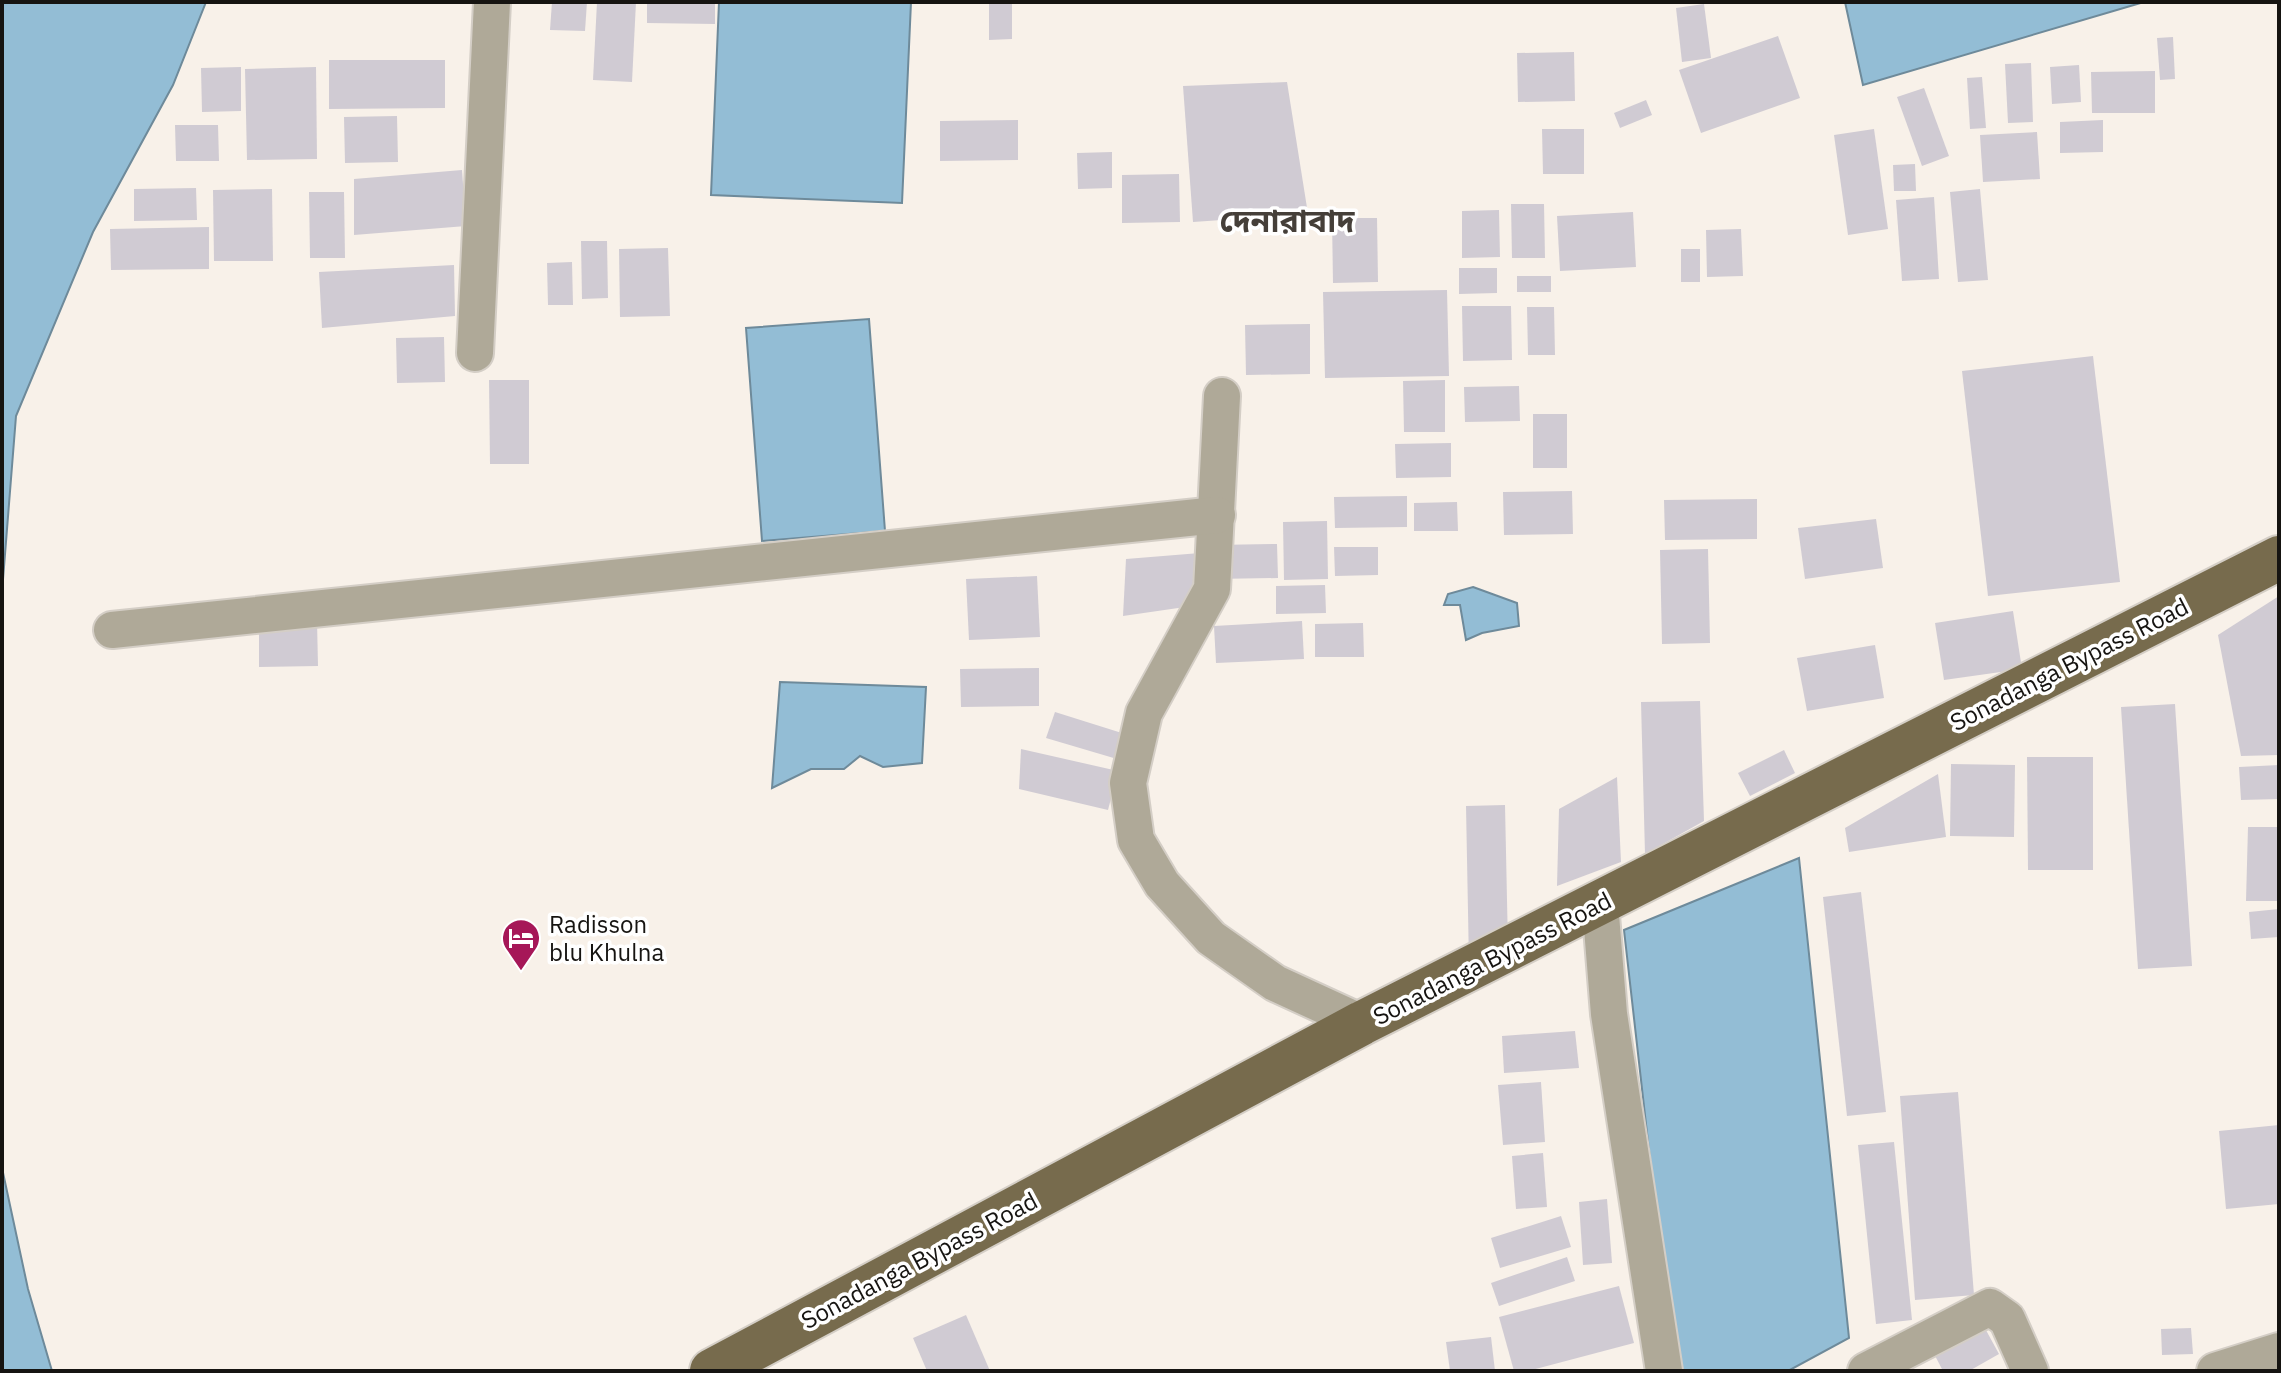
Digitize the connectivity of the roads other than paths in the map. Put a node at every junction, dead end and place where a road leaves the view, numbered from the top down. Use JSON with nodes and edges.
{"nodes":[{"id":1,"x":492,"y":2,"type":"edge"},
{"id":2,"x":475,"y":353,"type":"dead end"},
{"id":3,"x":1222,"y":396,"type":"dead end"},
{"id":4,"x":1217,"y":515,"type":"junction"},
{"id":5,"x":2271,"y":566,"type":"edge"},
{"id":6,"x":112,"y":630,"type":"dead end"},
{"id":7,"x":1600,"y":903,"type":"junction"},
{"id":8,"x":1362,"y":1023,"type":"junction"},
{"id":9,"x":2279,"y":1351,"type":"edge"},
{"id":10,"x":712,"y":1371,"type":"edge"},
{"id":11,"x":1664,"y":1371,"type":"edge"},
{"id":12,"x":1866,"y":1371,"type":"edge"},
{"id":13,"x":2030,"y":1371,"type":"edge"},
{"id":14,"x":2215,"y":1371,"type":"edge"}],
"edges":[{"from":1,"to":2,"type":"street"},
{"from":3,"to":4,"type":"street"},
{"from":4,"to":6,"type":"street"},
{"from":4,"to":8,"type":"street"},
{"from":5,"to":7,"type":"main road","name":"Sonadanga Bypass Road"},
{"from":7,"to":8,"type":"main road","name":"Sonadanga Bypass Road"},
{"from":7,"to":11,"type":"street"},
{"from":8,"to":10,"type":"main road","name":"Sonadanga Bypass Road"},
{"from":9,"to":14,"type":"street"},
{"from":12,"to":13,"type":"street"}]}
